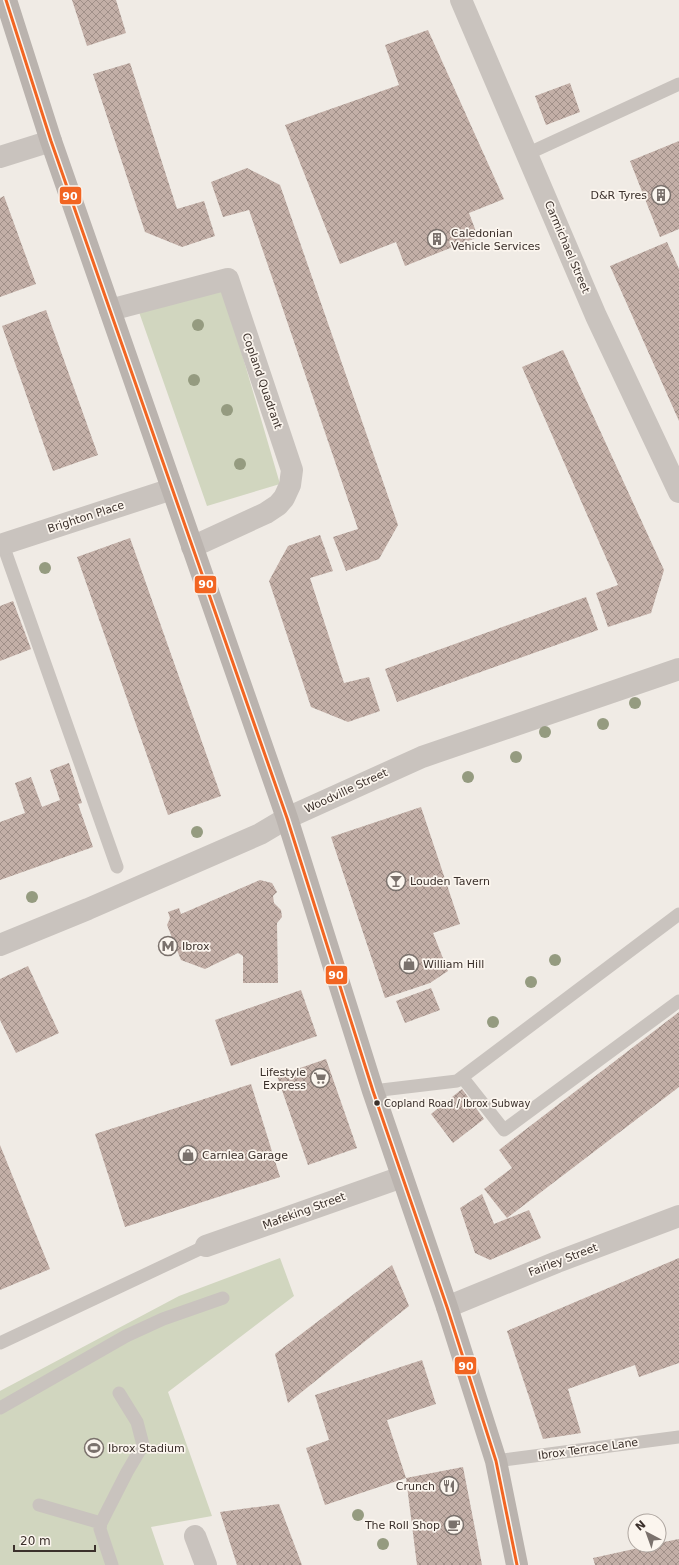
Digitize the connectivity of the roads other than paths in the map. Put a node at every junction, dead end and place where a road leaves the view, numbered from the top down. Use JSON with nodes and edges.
{"nodes":[{"id":1,"x":6,"y":0,"type":"edge"},
{"id":2,"x":462,"y":0,"type":"edge"},
{"id":3,"x":679,"y":84,"type":"edge"},
{"id":4,"x":51,"y":141,"type":"junction"},
{"id":5,"x":527,"y":154,"type":"junction"},
{"id":6,"x":0,"y":157,"type":"edge"},
{"id":7,"x":110,"y":310,"type":"junction"},
{"id":8,"x":172,"y":489,"type":"junction"},
{"id":9,"x":679,"y":492,"type":"edge"},
{"id":10,"x":1,"y":545,"type":"edge"},
{"id":11,"x":192,"y":547,"type":"junction"},
{"id":12,"x":679,"y":669,"type":"edge"},
{"id":13,"x":287,"y":818,"type":"junction"},
{"id":14,"x":117,"y":868,"type":"dead end"},
{"id":15,"x":679,"y":914,"type":"edge"},
{"id":16,"x":0,"y":945,"type":"edge"},
{"id":17,"x":679,"y":1001,"type":"edge"},
{"id":18,"x":462,"y":1077,"type":"junction"},
{"id":19,"x":373,"y":1091,"type":"junction"},
{"id":20,"x":402,"y":1176,"type":"junction"},
{"id":21,"x":679,"y":1216,"type":"edge"},
{"id":22,"x":206,"y":1246,"type":"joint"},
{"id":23,"x":223,"y":1298,"type":"dead end"},
{"id":24,"x":447,"y":1307,"type":"junction"},
{"id":25,"x":0,"y":1343,"type":"edge"},
{"id":26,"x":119,"y":1393,"type":"dead end"},
{"id":27,"x":0,"y":1408,"type":"edge"},
{"id":28,"x":679,"y":1437,"type":"edge"},
{"id":29,"x":496,"y":1461,"type":"junction"},
{"id":30,"x":40,"y":1505,"type":"dead end"},
{"id":31,"x":101,"y":1523,"type":"junction"},
{"id":32,"x":195,"y":1536,"type":"dead end"},
{"id":33,"x":112,"y":1565,"type":"edge"},
{"id":34,"x":206,"y":1565,"type":"edge"},
{"id":35,"x":516,"y":1565,"type":"edge"}],
"edges":[{"from":1,"to":4,"type":"street"},
{"from":2,"to":5,"type":"street","name":"Carmichael Street"},
{"from":3,"to":5,"type":"lane"},
{"from":4,"to":6,"type":"street"},
{"from":4,"to":7,"type":"street"},
{"from":5,"to":9,"type":"street","name":"Carmichael Street"},
{"from":7,"to":8,"type":"street"},
{"from":7,"to":11,"type":"street","name":"Copland Quadrant"},
{"from":8,"to":10,"type":"street","name":"Brighton Place"},
{"from":8,"to":11,"type":"street"},
{"from":10,"to":14,"type":"lane"},
{"from":11,"to":13,"type":"street"},
{"from":12,"to":13,"type":"street","name":"Woodville Street"},
{"from":13,"to":16,"type":"street","name":"Woodville Street"},
{"from":13,"to":19,"type":"street"},
{"from":15,"to":18,"type":"lane"},
{"from":17,"to":18,"type":"lane"},
{"from":18,"to":19,"type":"lane"},
{"from":19,"to":20,"type":"street"},
{"from":20,"to":22,"type":"street","name":"Mafeking Street"},
{"from":20,"to":24,"type":"street"},
{"from":21,"to":24,"type":"street","name":"Fairley Street"},
{"from":22,"to":25,"type":"lane"},
{"from":23,"to":27,"type":"lane"},
{"from":24,"to":29,"type":"street"},
{"from":26,"to":31,"type":"lane"},
{"from":28,"to":29,"type":"lane","name":"Ibrox Terrace Lane"},
{"from":29,"to":35,"type":"street"},
{"from":30,"to":31,"type":"lane"},
{"from":31,"to":33,"type":"lane"},
{"from":32,"to":34,"type":"street"}]}
